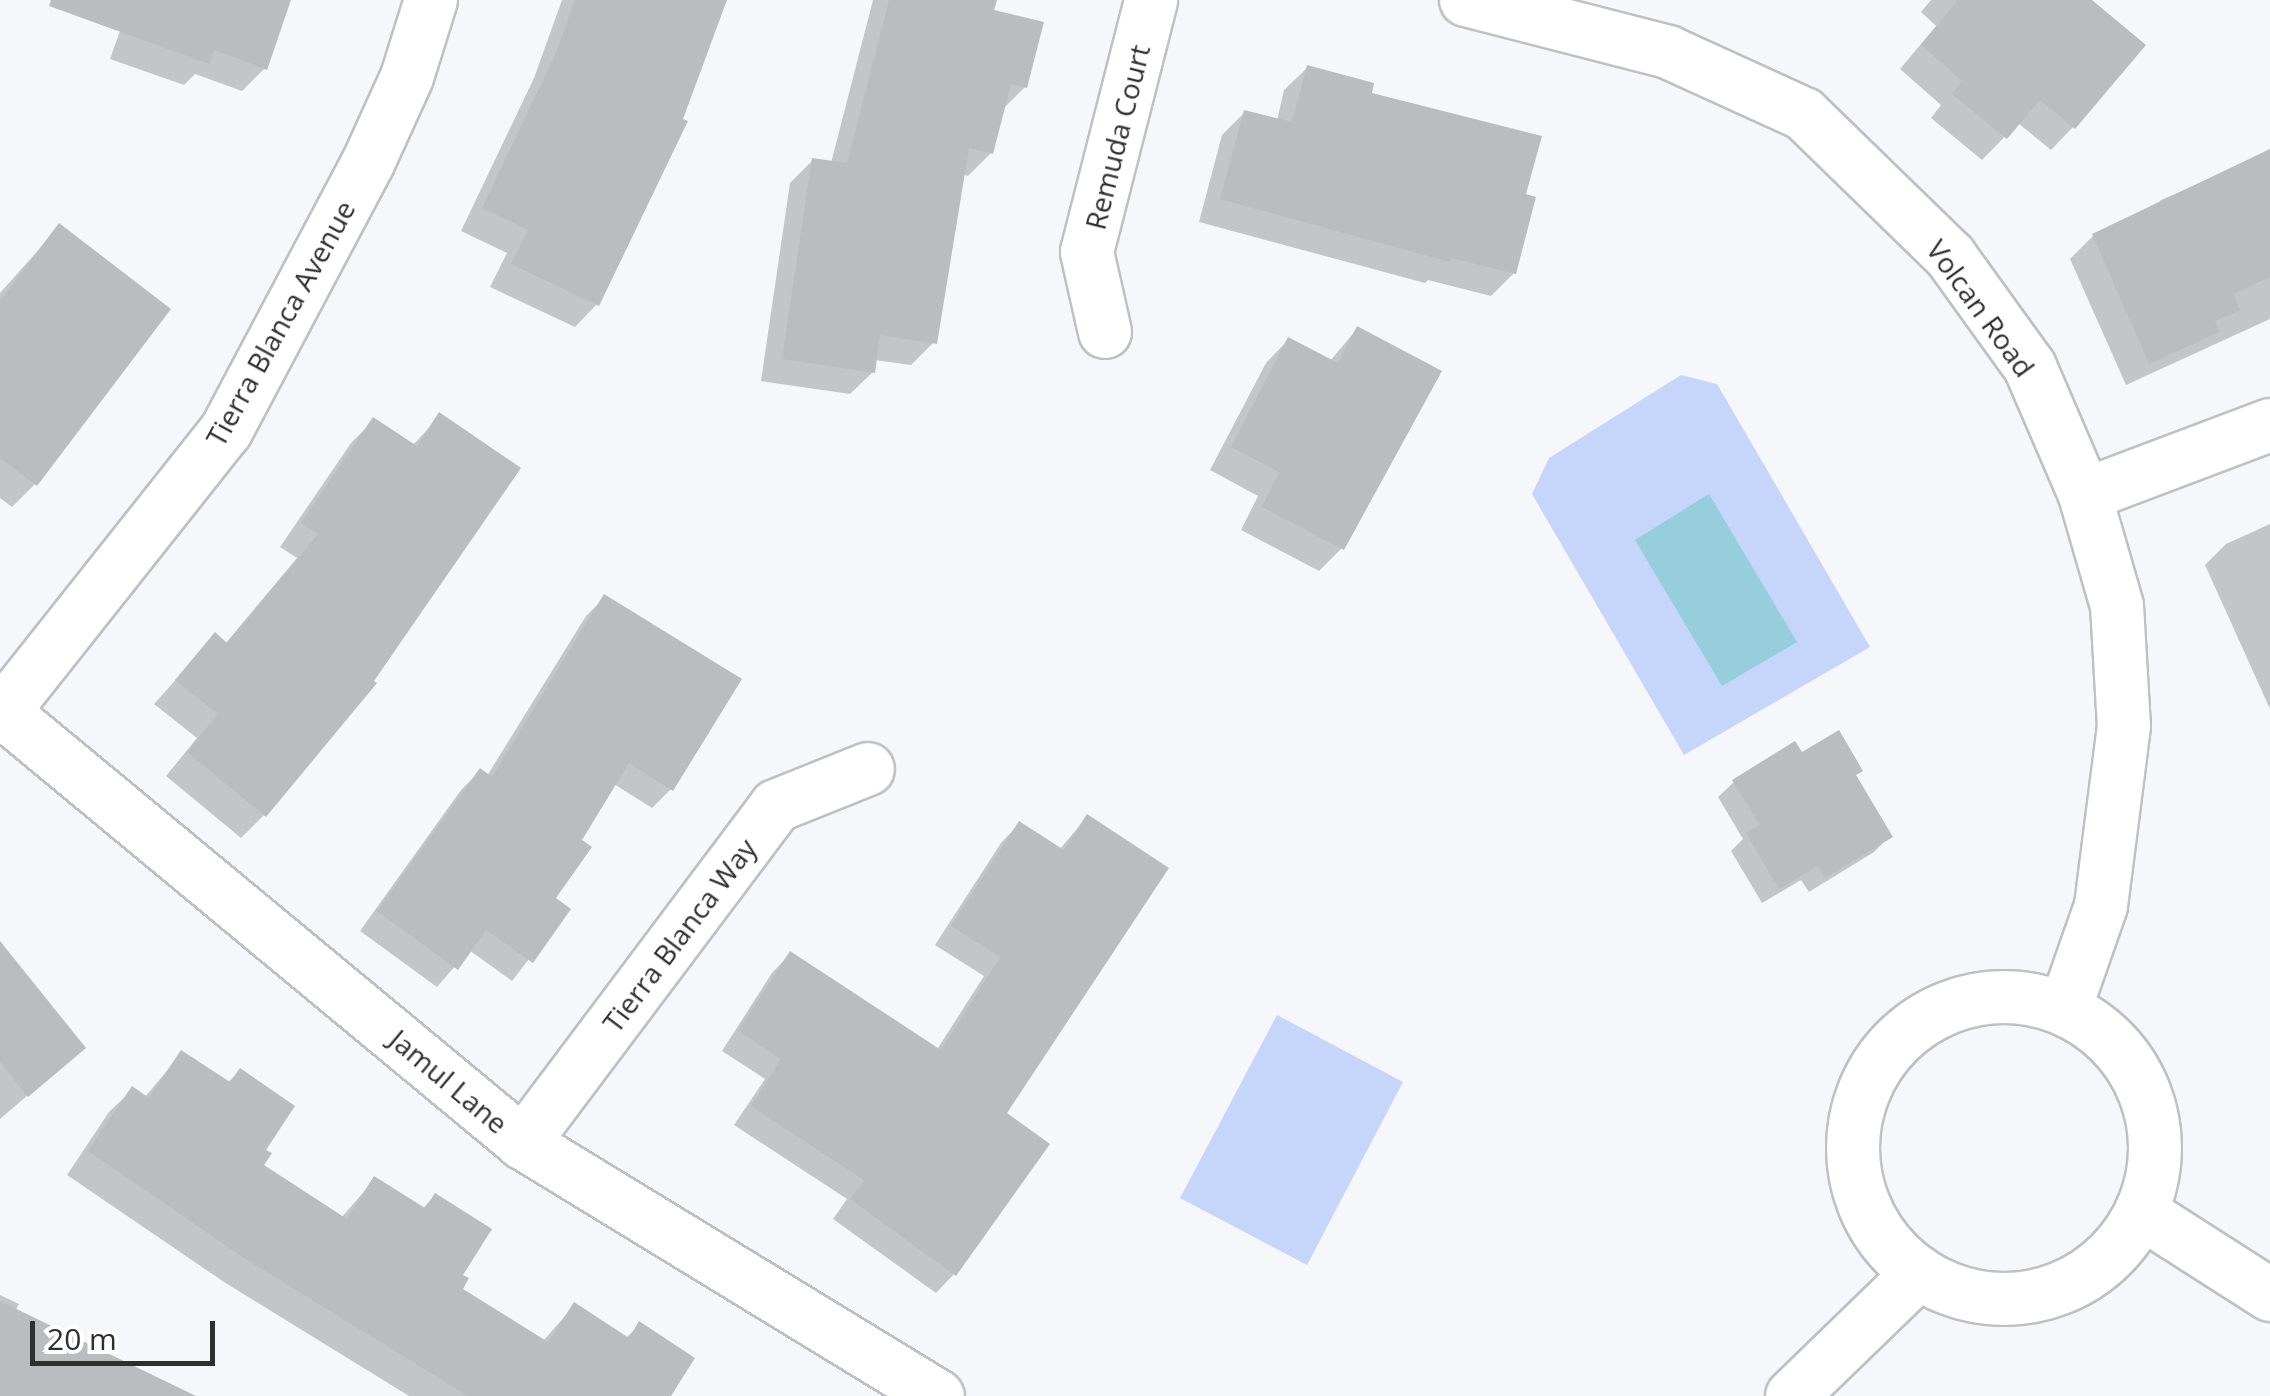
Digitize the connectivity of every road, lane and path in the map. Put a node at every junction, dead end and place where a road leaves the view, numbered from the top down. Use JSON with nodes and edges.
{"nodes":[{"id":1,"x":432,"y":0,"type":"edge"},
{"id":2,"x":1152,"y":0,"type":"edge"},
{"id":3,"x":1466,"y":0,"type":"edge"},
{"id":4,"x":1106,"y":332,"type":"dead end"},
{"id":5,"x":2270,"y":424,"type":"edge"},
{"id":6,"x":2084,"y":495,"type":"junction"},
{"id":7,"x":1,"y":713,"type":"edge"},
{"id":8,"x":868,"y":770,"type":"dead end"},
{"id":9,"x":2064,"y":1009,"type":"junction"},
{"id":10,"x":523,"y":1143,"type":"junction"},
{"id":11,"x":2142,"y":1213,"type":"junction"},
{"id":12,"x":1919,"y":1274,"type":"junction"},
{"id":13,"x":2270,"y":1295,"type":"edge"},
{"id":14,"x":938,"y":1396,"type":"edge"},
{"id":15,"x":1792,"y":1396,"type":"edge"}],
"edges":[{"from":1,"to":7,"type":"street","name":"Tierra Blanca Avenue"},
{"from":2,"to":4,"type":"street","name":"Remuda Court"},
{"from":3,"to":6,"type":"street","name":"Volcan Road"},
{"from":5,"to":6,"type":"street"},
{"from":6,"to":9,"type":"street","name":"Volcan Road"},
{"from":7,"to":10,"type":"street","name":"Jamul Lane"},
{"from":8,"to":10,"type":"street","name":"Tierra Blanca Way"},
{"from":9,"to":11,"type":"street"},
{"from":9,"to":12,"type":"street"},
{"from":10,"to":14,"type":"street","name":"Jamul Lane"},
{"from":11,"to":12,"type":"street"},
{"from":11,"to":13,"type":"street"},
{"from":12,"to":15,"type":"street"}]}
